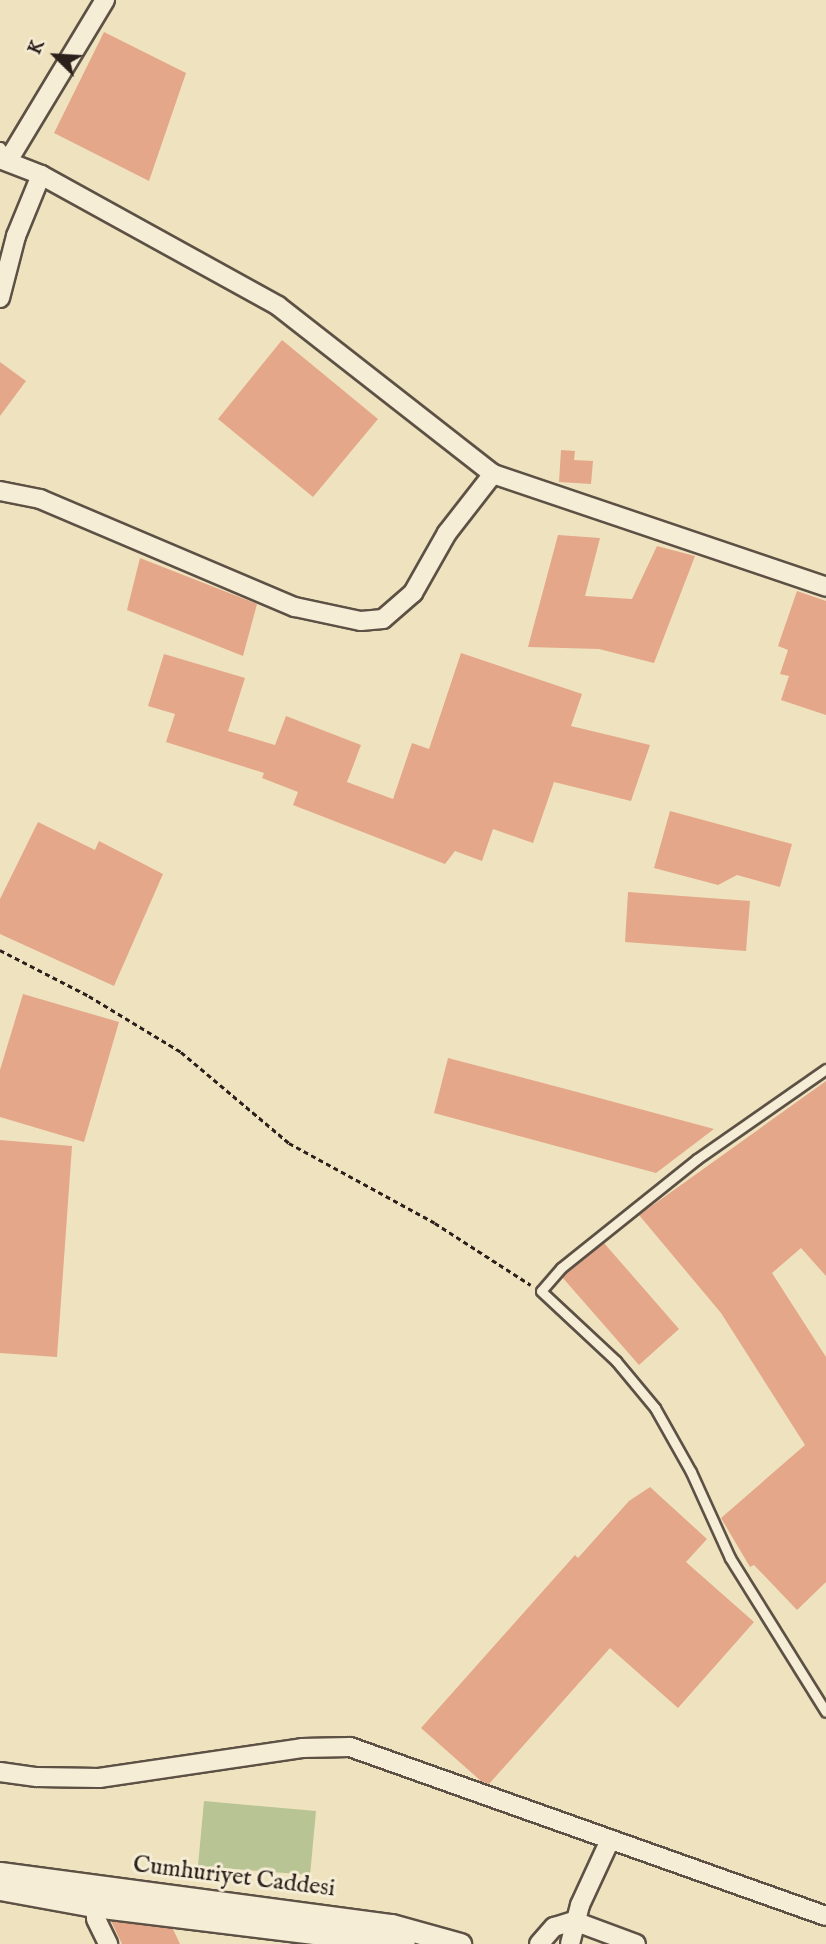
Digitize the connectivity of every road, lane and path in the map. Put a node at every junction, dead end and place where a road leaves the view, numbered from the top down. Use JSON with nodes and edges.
{"nodes":[{"id":1,"x":105,"y":0,"type":"edge"},
{"id":2,"x":3,"y":155,"type":"edge"},
{"id":3,"x":41,"y":175,"type":"junction"},
{"id":4,"x":0,"y":298,"type":"edge"},
{"id":5,"x":493,"y":474,"type":"junction"},
{"id":6,"x":0,"y":491,"type":"edge"},
{"id":7,"x":826,"y":587,"type":"edge"},
{"id":8,"x":0,"y":950,"type":"edge"},
{"id":9,"x":826,"y":1069,"type":"edge"},
{"id":10,"x":541,"y":1291,"type":"junction"},
{"id":11,"x":826,"y":1712,"type":"edge"},
{"id":12,"x":0,"y":1772,"type":"edge"},
{"id":13,"x":610,"y":1840,"type":"junction"},
{"id":14,"x":0,"y":1872,"type":"edge"},
{"id":15,"x":0,"y":1889,"type":"edge"},
{"id":16,"x":94,"y":1896,"type":"junction"},
{"id":17,"x":826,"y":1916,"type":"edge"},
{"id":18,"x":574,"y":1921,"type":"junction"},
{"id":19,"x":108,"y":1944,"type":"edge"},
{"id":20,"x":404,"y":1944,"type":"edge"},
{"id":21,"x":460,"y":1944,"type":"edge"},
{"id":22,"x":538,"y":1944,"type":"edge"},
{"id":23,"x":570,"y":1944,"type":"edge"},
{"id":24,"x":636,"y":1944,"type":"edge"}],
"edges":[{"from":1,"to":2,"type":"street"},
{"from":2,"to":3,"type":"street"},
{"from":3,"to":4,"type":"street"},
{"from":3,"to":5,"type":"street"},
{"from":5,"to":6,"type":"street"},
{"from":5,"to":7,"type":"street"},
{"from":8,"to":10,"type":"path"},
{"from":9,"to":10,"type":"lane"},
{"from":10,"to":11,"type":"lane"},
{"from":12,"to":13,"type":"street"},
{"from":13,"to":17,"type":"street"},
{"from":13,"to":18,"type":"street"},
{"from":14,"to":16,"type":"street","name":"Cumhuriyet Caddesi"},
{"from":15,"to":16,"type":"street","name":"Cumhuriyet Caddesi"},
{"from":16,"to":19,"type":"street"},
{"from":16,"to":20,"type":"street","name":"Cumhuriyet Caddesi"},
{"from":16,"to":21,"type":"street","name":"Cumhuriyet Caddesi"},
{"from":18,"to":22,"type":"street"},
{"from":18,"to":23,"type":"street"},
{"from":18,"to":24,"type":"street"}]}
